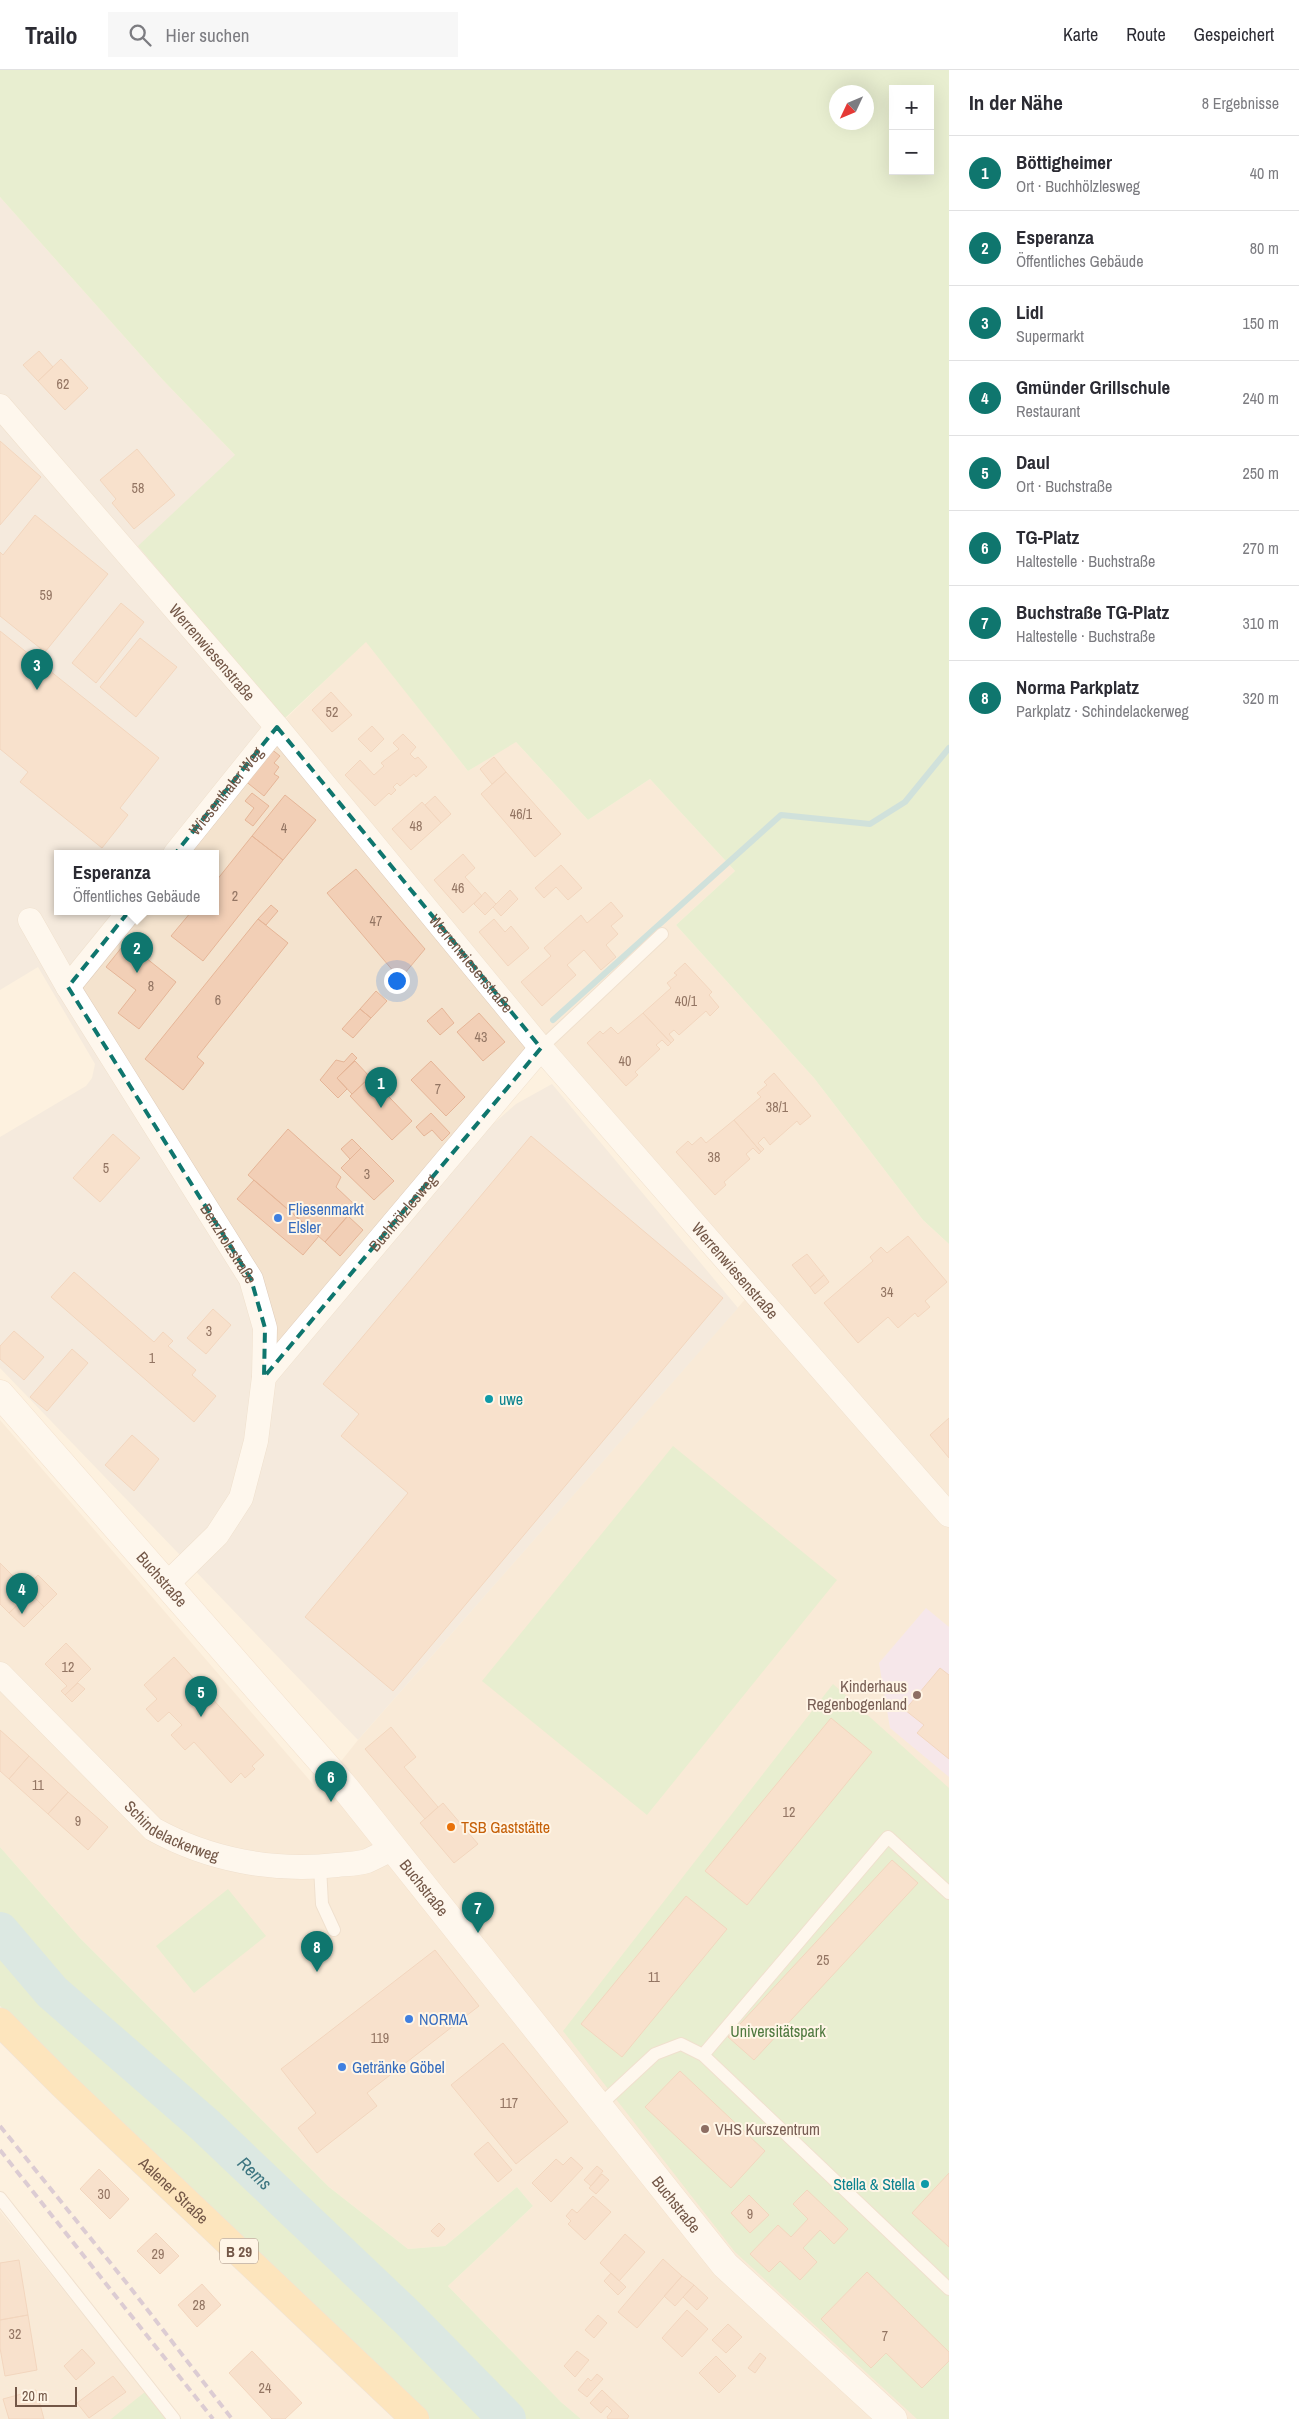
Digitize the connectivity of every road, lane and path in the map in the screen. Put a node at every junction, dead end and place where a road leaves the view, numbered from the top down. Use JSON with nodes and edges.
{"nodes":[{"id":1,"x":0,"y":406,"type":"edge"},
{"id":2,"x":277,"y":727,"type":"junction"},
{"id":3,"x":178,"y":850,"type":"edge"},
{"id":4,"x":127,"y":915,"type":"edge"},
{"id":5,"x":30,"y":920,"type":"dead end"},
{"id":6,"x":662,"y":934,"type":"dead end"},
{"id":7,"x":68,"y":987,"type":"junction"},
{"id":8,"x":541,"y":1048,"type":"junction"},
{"id":9,"x":264,"y":1377,"type":"junction"},
{"id":10,"x":0,"y":1394,"type":"edge"},
{"id":11,"x":949,"y":1515,"type":"edge"},
{"id":12,"x":167,"y":1584,"type":"junction"},
{"id":13,"x":0,"y":1674,"type":"edge"},
{"id":14,"x":394,"y":1848,"type":"junction"},
{"id":15,"x":320,"y":1867,"type":"junction"},
{"id":16,"x":949,"y":1893,"type":"edge"},
{"id":17,"x":334,"y":1930,"type":"dead end"},
{"id":18,"x":0,"y":2022,"type":"edge"},
{"id":19,"x":703,"y":2055,"type":"junction"},
{"id":20,"x":599,"y":2106,"type":"junction"},
{"id":21,"x":0,"y":2198,"type":"edge"},
{"id":22,"x":949,"y":2289,"type":"edge"},
{"id":23,"x":174,"y":2419,"type":"edge"},
{"id":24,"x":415,"y":2419,"type":"edge"},
{"id":25,"x":893,"y":2419,"type":"edge"}],
"edges":[{"from":1,"to":2,"type":"street","name":"Werrenwiesenstraße"},
{"from":2,"to":3,"type":"street","name":"Wiesenthaler Weg"},
{"from":2,"to":8,"type":"street","name":"Werrenwiesenstraße"},
{"from":4,"to":7,"type":"street"},
{"from":5,"to":7,"type":"street","name":"Benzholzstraße"},
{"from":6,"to":8,"type":"lane"},
{"from":7,"to":9,"type":"street","name":"Benzholzstraße"},
{"from":8,"to":9,"type":"street","name":"Buchhölzlesweg"},
{"from":8,"to":11,"type":"street","name":"Werrenwiesenstraße"},
{"from":9,"to":12,"type":"street","name":"Benzholzstraße"},
{"from":10,"to":12,"type":"street","name":"Buchstraße"},
{"from":12,"to":14,"type":"street","name":"Buchstraße"},
{"from":13,"to":15,"type":"street","name":"Schindelackerweg"},
{"from":14,"to":15,"type":"street","name":"Schindelackerweg"},
{"from":14,"to":20,"type":"street","name":"Buchstraße"},
{"from":15,"to":17,"type":"lane"},
{"from":16,"to":19,"type":"lane"},
{"from":18,"to":24,"type":"main road","name":"Aalener Straße","number":"B 29"},
{"from":19,"to":20,"type":"lane"},
{"from":19,"to":22,"type":"lane"},
{"from":20,"to":25,"type":"street","name":"Buchstraße"},
{"from":21,"to":23,"type":"lane"}]}
